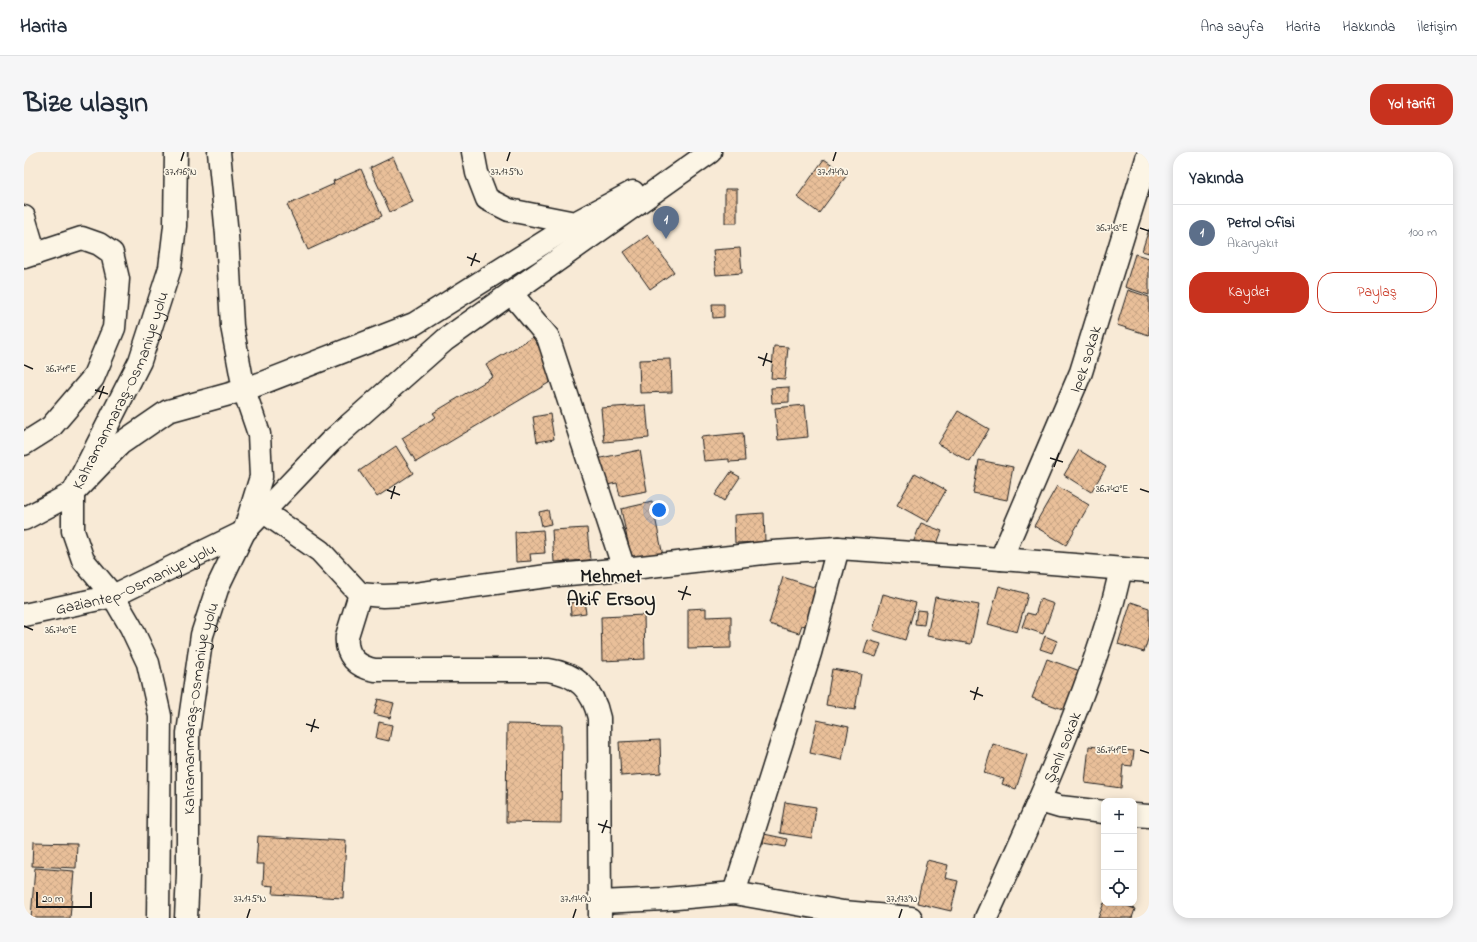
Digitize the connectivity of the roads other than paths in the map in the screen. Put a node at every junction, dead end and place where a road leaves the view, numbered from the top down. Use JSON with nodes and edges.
{"nodes":[{"id":1,"x":176,"y":152,"type":"edge"},
{"id":2,"x":219,"y":152,"type":"edge"},
{"id":3,"x":473,"y":152,"type":"edge"},
{"id":4,"x":708,"y":152,"type":"edge"},
{"id":5,"x":1149,"y":152,"type":"edge"},
{"id":6,"x":1141,"y":204,"type":"edge"},
{"id":7,"x":24,"y":217,"type":"edge"},
{"id":8,"x":575,"y":223,"type":"junction"},
{"id":9,"x":30,"y":255,"type":"edge"},
{"id":10,"x":511,"y":293,"type":"junction"},
{"id":11,"x":244,"y":390,"type":"junction"},
{"id":12,"x":24,"y":444,"type":"edge"},
{"id":13,"x":73,"y":493,"type":"junction"},
{"id":14,"x":264,"y":512,"type":"junction"},
{"id":15,"x":24,"y":519,"type":"edge"},
{"id":16,"x":244,"y":532,"type":"junction"},
{"id":17,"x":838,"y":548,"type":"junction"},
{"id":18,"x":1001,"y":559,"type":"junction"},
{"id":19,"x":624,"y":569,"type":"junction"},
{"id":20,"x":1121,"y":569,"type":"junction"},
{"id":21,"x":1149,"y":571,"type":"edge"},
{"id":22,"x":360,"y":594,"type":"junction"},
{"id":23,"x":113,"y":596,"type":"junction"},
{"id":24,"x":24,"y":615,"type":"edge"},
{"id":25,"x":1040,"y":802,"type":"junction"},
{"id":26,"x":1101,"y":812,"type":"edge"},
{"id":27,"x":1137,"y":815,"type":"edge"},
{"id":28,"x":1149,"y":816,"type":"edge"},
{"id":29,"x":734,"y":893,"type":"junction"},
{"id":30,"x":600,"y":910,"type":"edge"},
{"id":31,"x":158,"y":918,"type":"edge"},
{"id":32,"x":186,"y":918,"type":"edge"},
{"id":33,"x":911,"y":918,"type":"edge"},
{"id":34,"x":986,"y":918,"type":"edge"}],
"edges":[{"from":1,"to":13,"type":"main road","name":"Kahramanmaraş-Osmaniye yolu"},
{"from":2,"to":11,"type":"main road","name":"Kahramanmaraş-Osmaniye yolu"},
{"from":3,"to":8,"type":"main road"},
{"from":4,"to":8,"type":"main road"},
{"from":4,"to":10,"type":"main road"},
{"from":5,"to":6,"type":"main road","name":"Ipek sokak"},
{"from":6,"to":18,"type":"main road","name":"Ipek sokak"},
{"from":7,"to":9,"type":"main road"},
{"from":8,"to":11,"type":"main road"},
{"from":9,"to":12,"type":"main road"},
{"from":10,"to":14,"type":"main road"},
{"from":10,"to":19,"type":"main road"},
{"from":11,"to":13,"type":"main road"},
{"from":11,"to":16,"type":"main road","name":"Kahramanmaraş-Osmaniye yolu"},
{"from":13,"to":15,"type":"main road"},
{"from":13,"to":23,"type":"main road","name":"Kahramanmaraş-Osmaniye yolu"},
{"from":14,"to":16,"type":"main road"},
{"from":14,"to":22,"type":"main road"},
{"from":16,"to":23,"type":"main road","name":"Gaziantep-Osmaniye yolu"},
{"from":16,"to":32,"type":"main road","name":"Kahramanmaraş-Osmaniye yolu"},
{"from":17,"to":18,"type":"main road"},
{"from":17,"to":19,"type":"main road"},
{"from":17,"to":29,"type":"main road"},
{"from":18,"to":20,"type":"main road"},
{"from":19,"to":22,"type":"main road"},
{"from":20,"to":21,"type":"main road"},
{"from":20,"to":25,"type":"main road","name":"Şanlı sokak"},
{"from":22,"to":30,"type":"main road"},
{"from":23,"to":24,"type":"main road","name":"Gaziantep-Osmaniye yolu"},
{"from":23,"to":31,"type":"main road","name":"Kahramanmaraş-Osmaniye yolu"},
{"from":25,"to":26,"type":"main road"},
{"from":25,"to":34,"type":"main road","name":"Şanlı sokak"},
{"from":27,"to":28,"type":"main road"},
{"from":29,"to":30,"type":"main road"},
{"from":29,"to":33,"type":"main road"}]}
